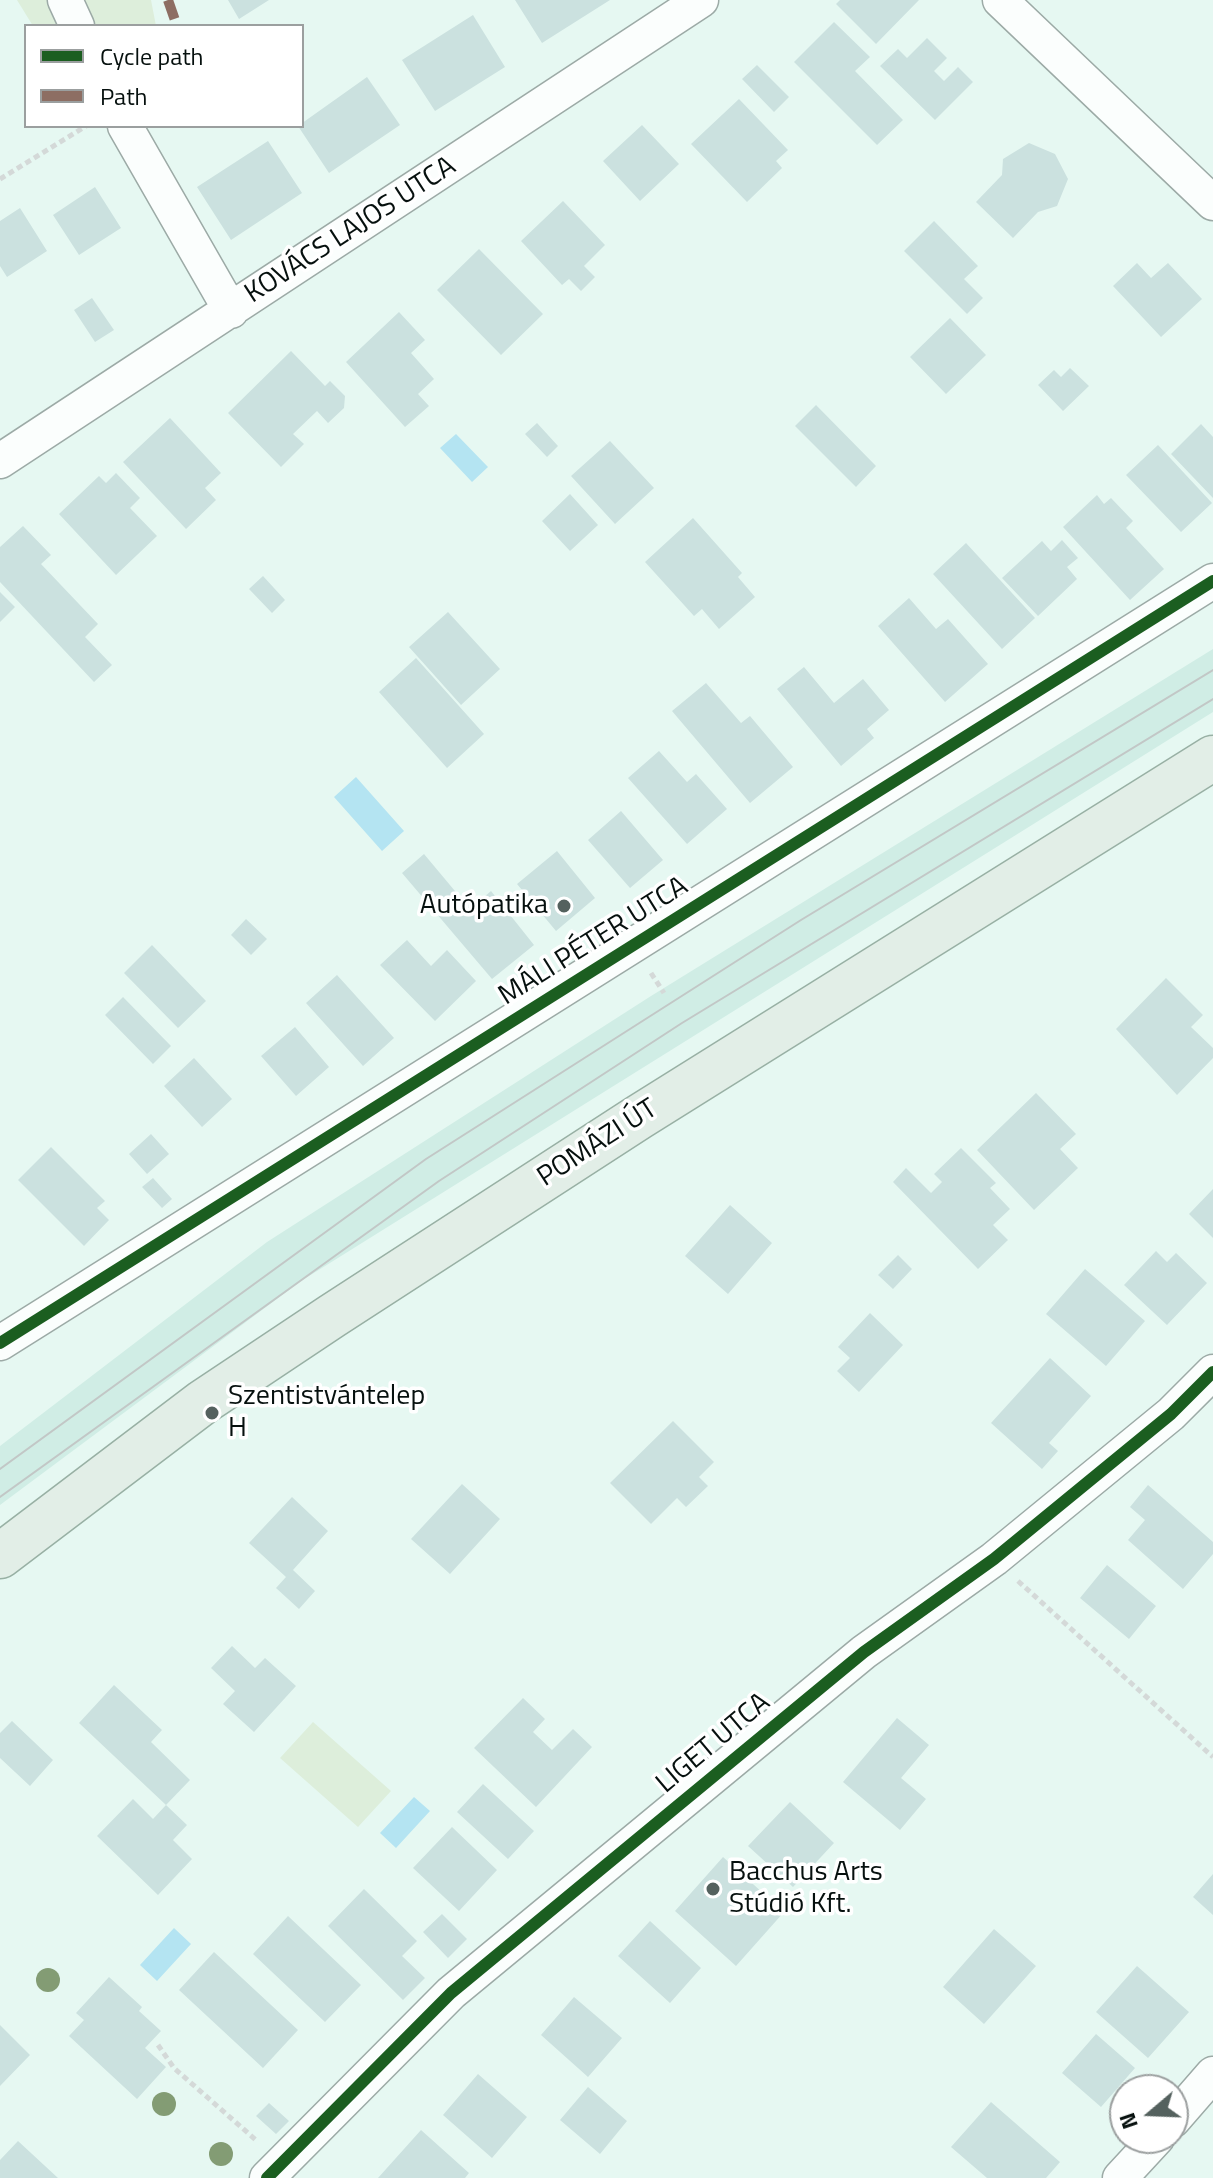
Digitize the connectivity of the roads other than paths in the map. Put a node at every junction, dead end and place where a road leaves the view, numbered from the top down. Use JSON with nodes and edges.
{"nodes":[{"id":1,"x":701,"y":0,"type":"edge"},
{"id":2,"x":1000,"y":0,"type":"edge"},
{"id":3,"x":126,"y":128,"type":"edge"},
{"id":4,"x":1213,"y":203,"type":"edge"},
{"id":5,"x":231,"y":311,"type":"junction"},
{"id":6,"x":0,"y":461,"type":"edge"},
{"id":7,"x":1213,"y":581,"type":"edge"},
{"id":8,"x":1213,"y":758,"type":"edge"},
{"id":9,"x":0,"y":1343,"type":"edge"},
{"id":10,"x":1213,"y":1372,"type":"edge"},
{"id":11,"x":0,"y":1556,"type":"edge"},
{"id":12,"x":1213,"y":2074,"type":"edge"},
{"id":13,"x":1189,"y":2102,"type":"edge"},
{"id":14,"x":267,"y":2178,"type":"edge"}],
"edges":[{"from":1,"to":5,"type":"street","name":"KOVÁCS LAJOS UTCA"},
{"from":2,"to":4,"type":"street"},
{"from":3,"to":5,"type":"street"},
{"from":5,"to":6,"type":"street","name":"KOVÁCS LAJOS UTCA"},
{"from":7,"to":9,"type":"street","name":"MÁLI PÉTER UTCA"},
{"from":8,"to":11,"type":"main road","name":"POMÁZI ÚT"},
{"from":10,"to":14,"type":"street","name":"LIGET UTCA"},
{"from":12,"to":13,"type":"street"}]}
